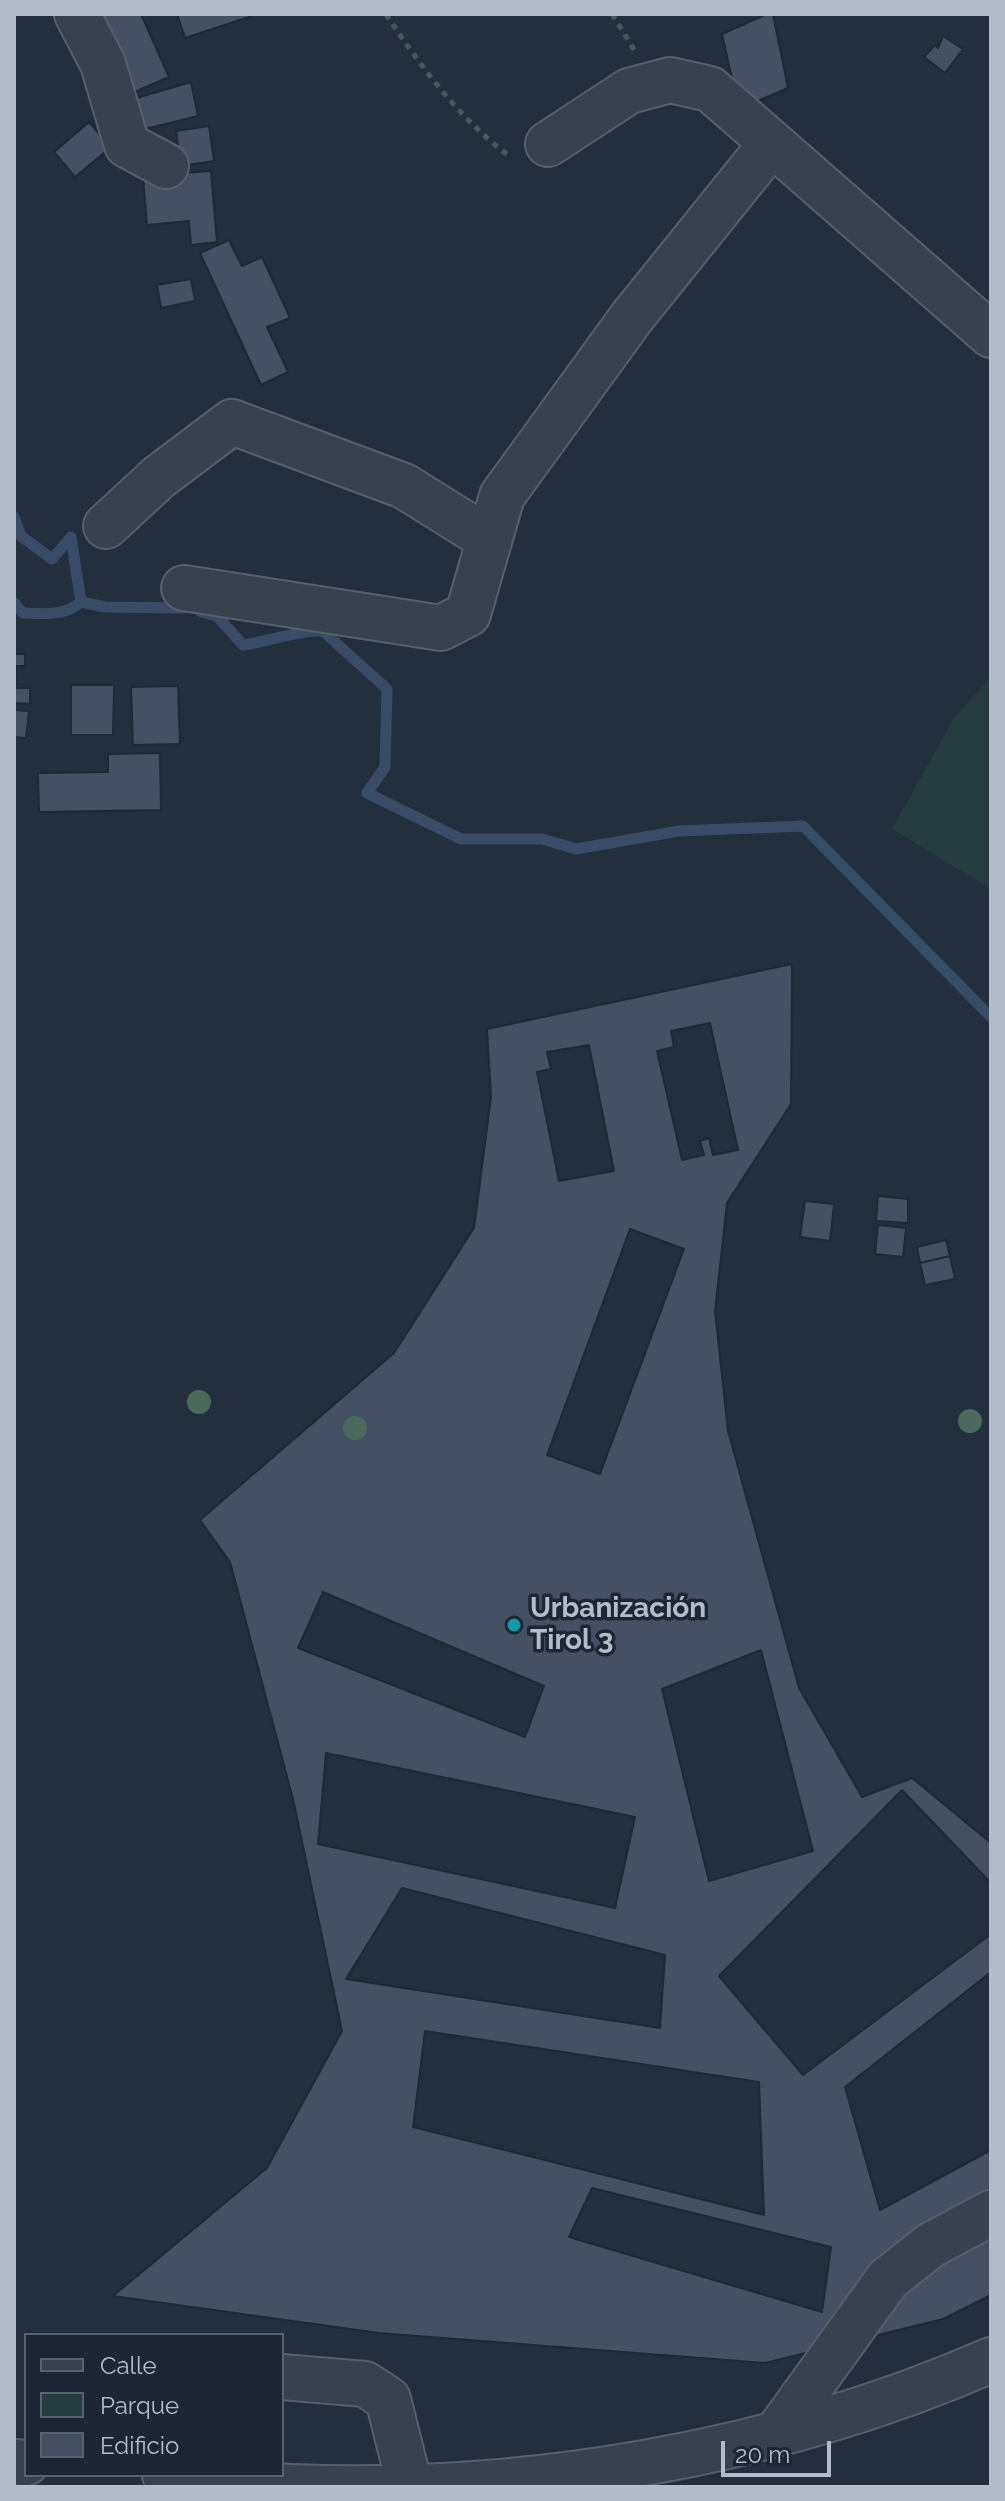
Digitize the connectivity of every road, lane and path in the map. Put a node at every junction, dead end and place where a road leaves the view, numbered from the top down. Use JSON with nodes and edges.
{"nodes":[{"id":1,"x":77,"y":14,"type":"edge"},
{"id":2,"x":386,"y":14,"type":"edge"},
{"id":3,"x":772,"y":143,"type":"junction"},
{"id":4,"x":528,"y":150,"type":"joint"},
{"id":5,"x":166,"y":166,"type":"dead end"},
{"id":6,"x":991,"y":335,"type":"edge"},
{"id":7,"x":106,"y":526,"type":"dead end"},
{"id":8,"x":489,"y":539,"type":"junction"},
{"id":9,"x":184,"y":588,"type":"dead end"},
{"id":10,"x":991,"y":2213,"type":"edge"},
{"id":11,"x":991,"y":2360,"type":"edge"},
{"id":12,"x":284,"y":2377,"type":"edge"},
{"id":13,"x":776,"y":2434,"type":"junction"},
{"id":14,"x":186,"y":2477,"type":"edge"},
{"id":15,"x":410,"y":2487,"type":"edge"}],
"edges":[{"from":1,"to":5,"type":"street"},
{"from":2,"to":4,"type":"path"},
{"from":3,"to":4,"type":"street"},
{"from":3,"to":6,"type":"street"},
{"from":3,"to":8,"type":"street"},
{"from":7,"to":8,"type":"street"},
{"from":8,"to":9,"type":"street"},
{"from":10,"to":13,"type":"street"},
{"from":11,"to":13,"type":"street"},
{"from":12,"to":15,"type":"street"},
{"from":13,"to":15,"type":"street"},
{"from":14,"to":15,"type":"street"}]}
